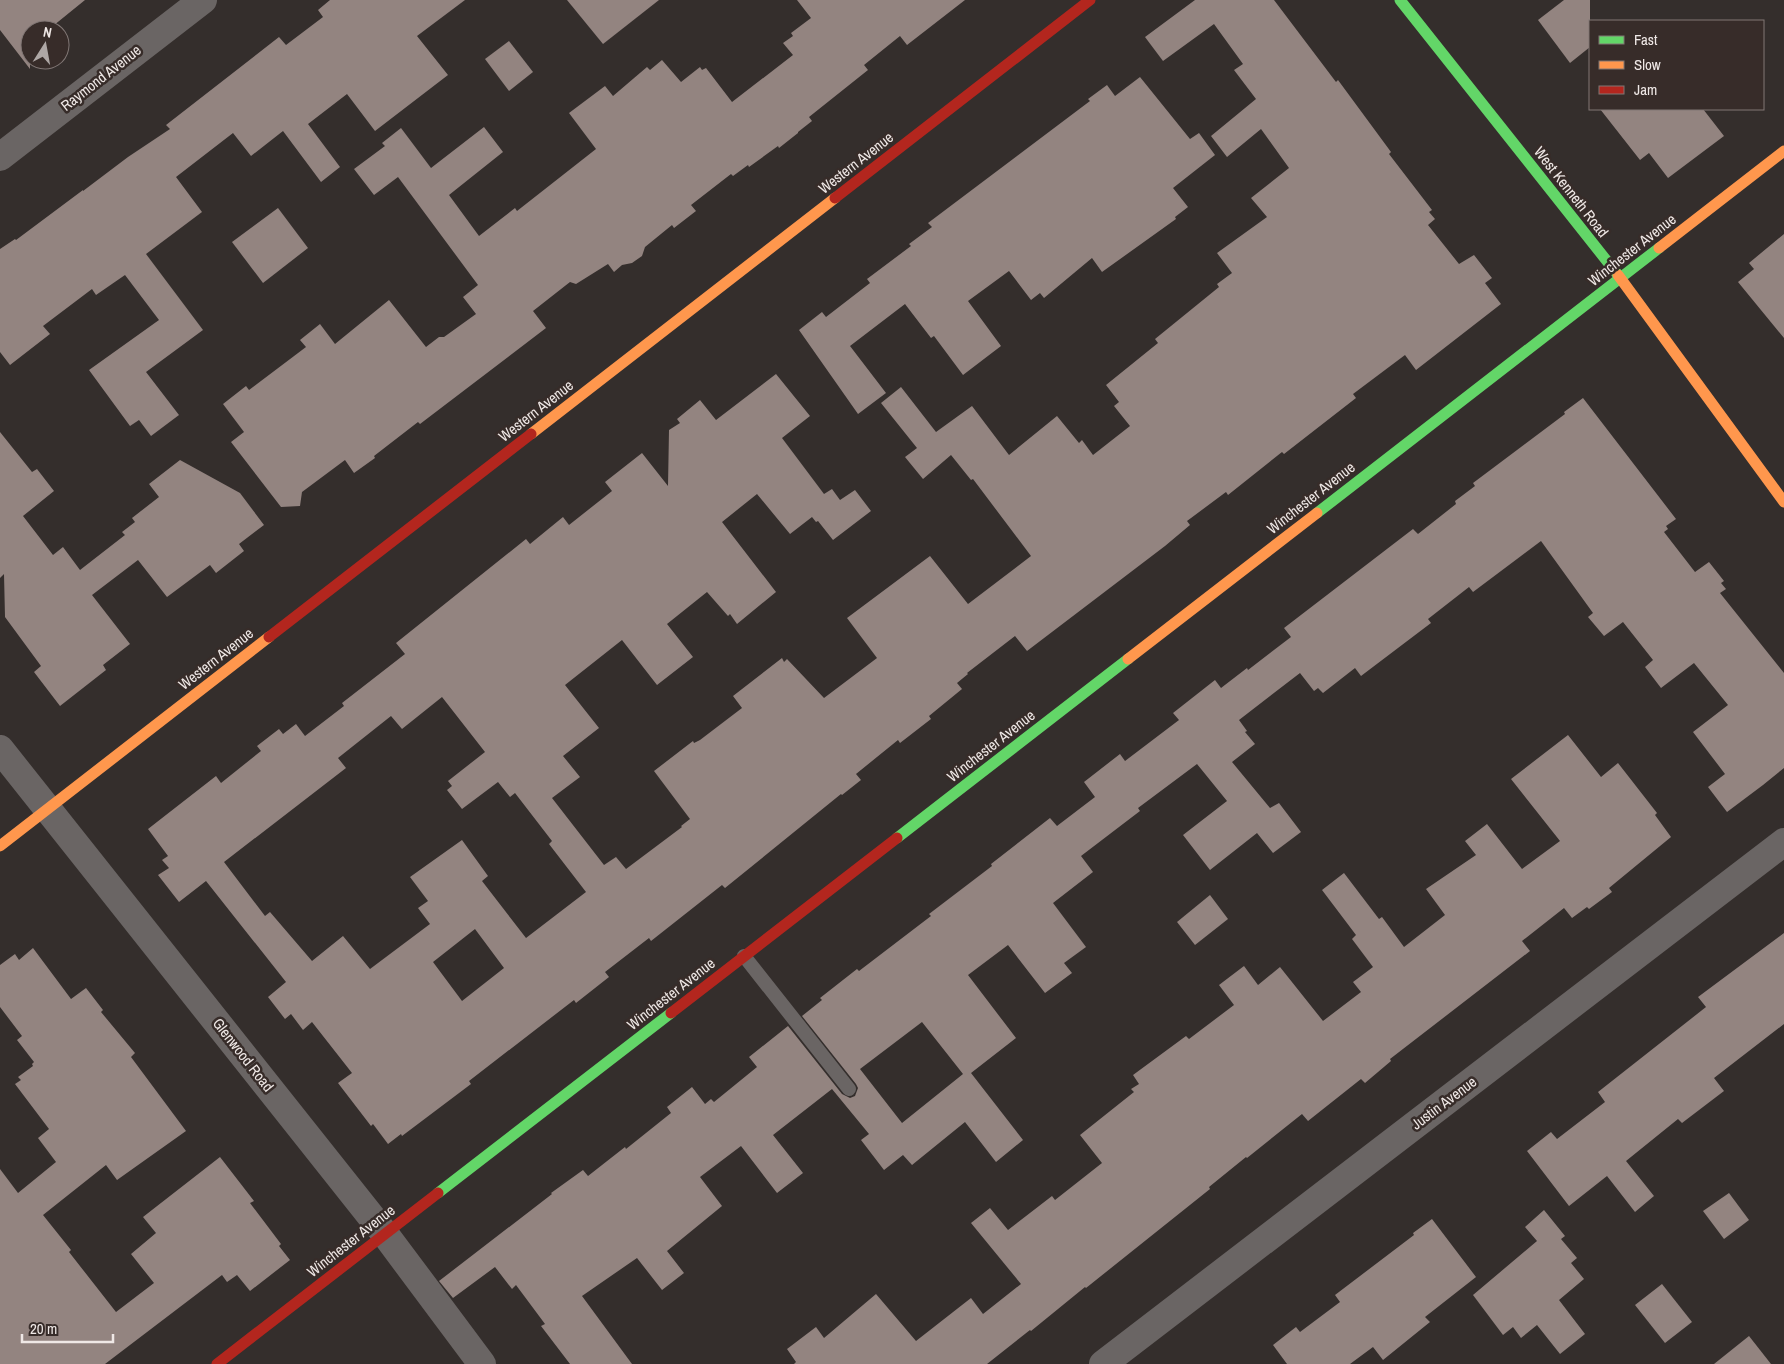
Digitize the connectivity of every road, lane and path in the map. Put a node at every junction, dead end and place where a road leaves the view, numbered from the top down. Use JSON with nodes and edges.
{"nodes":[{"id":1,"x":203,"y":0,"type":"edge"},
{"id":2,"x":1090,"y":0,"type":"edge"},
{"id":3,"x":1400,"y":0,"type":"edge"},
{"id":4,"x":1784,"y":151,"type":"edge"},
{"id":5,"x":0,"y":157,"type":"edge"},
{"id":6,"x":1620,"y":278,"type":"junction"},
{"id":7,"x":1784,"y":502,"type":"edge"},
{"id":8,"x":0,"y":749,"type":"edge"},
{"id":9,"x":47,"y":809,"type":"junction"},
{"id":10,"x":1784,"y":842,"type":"edge"},
{"id":11,"x":0,"y":846,"type":"edge"},
{"id":12,"x":744,"y":956,"type":"junction"},
{"id":13,"x":849,"y":1089,"type":"dead end"},
{"id":14,"x":385,"y":1234,"type":"junction"},
{"id":15,"x":216,"y":1364,"type":"edge"},
{"id":16,"x":482,"y":1364,"type":"edge"},
{"id":17,"x":1103,"y":1364,"type":"edge"}],
"edges":[{"from":1,"to":5,"type":"street","name":"Raymond Avenue"},
{"from":2,"to":9,"type":"street","name":"Western Avenue"},
{"from":3,"to":6,"type":"street","name":"West Kenneth Road"},
{"from":4,"to":6,"type":"street","name":"Winchester Avenue"},
{"from":6,"to":7,"type":"street","name":"West Kenneth Road"},
{"from":6,"to":12,"type":"street","name":"Winchester Avenue"},
{"from":8,"to":9,"type":"street","name":"Glenwood Road"},
{"from":9,"to":11,"type":"street","name":"Western Avenue"},
{"from":9,"to":14,"type":"street","name":"Glenwood Road"},
{"from":10,"to":17,"type":"street","name":"Justin Avenue"},
{"from":12,"to":13,"type":"lane"},
{"from":12,"to":14,"type":"street","name":"Winchester Avenue"},
{"from":14,"to":15,"type":"street","name":"Winchester Avenue"},
{"from":14,"to":16,"type":"street","name":"Glenwood Road"}]}
